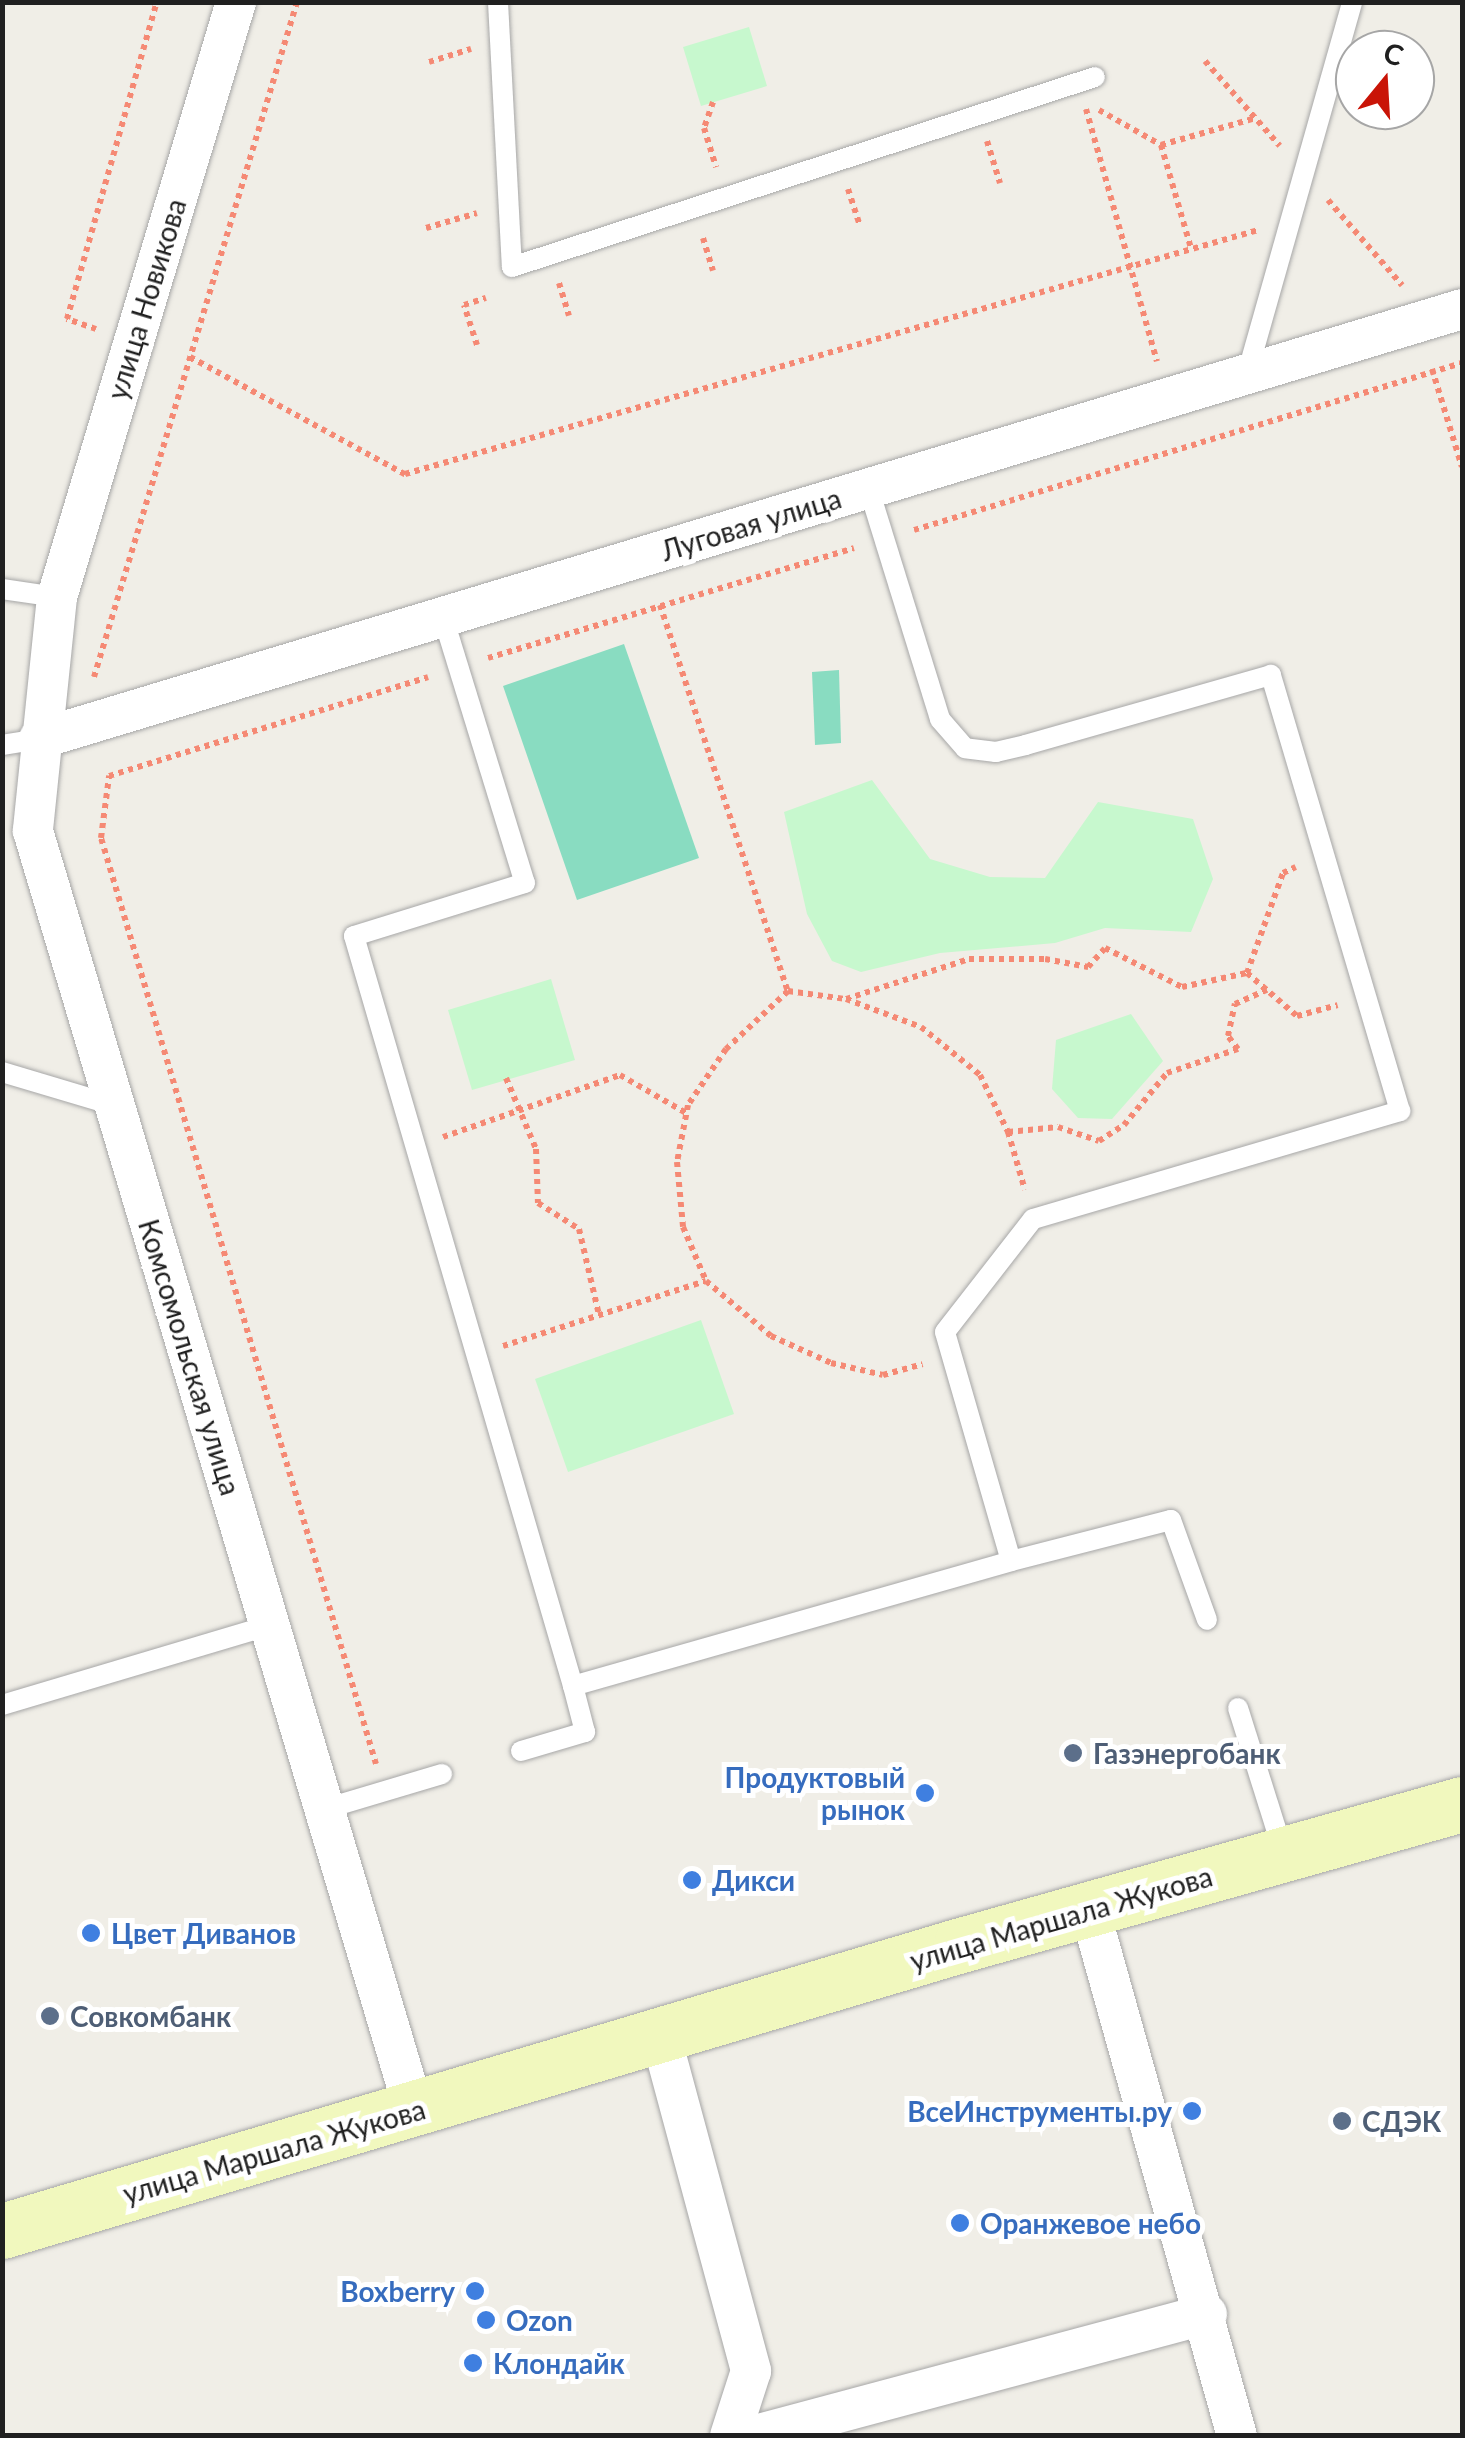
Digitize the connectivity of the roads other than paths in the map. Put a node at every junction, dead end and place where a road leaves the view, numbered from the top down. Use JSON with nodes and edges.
{"nodes":[{"id":1,"x":236,"y":2,"type":"edge"},
{"id":2,"x":498,"y":2,"type":"edge"},
{"id":3,"x":1352,"y":2,"type":"edge"},
{"id":4,"x":1095,"y":76,"type":"dead end"},
{"id":5,"x":1462,"y":309,"type":"edge"},
{"id":6,"x":1247,"y":374,"type":"junction"},
{"id":7,"x":869,"y":489,"type":"junction"},
{"id":8,"x":2,"y":589,"type":"edge"},
{"id":9,"x":56,"y":597,"type":"junction"},
{"id":10,"x":443,"y":617,"type":"junction"},
{"id":11,"x":21,"y":742,"type":"edge"},
{"id":12,"x":2,"y":1072,"type":"edge"},
{"id":13,"x":114,"y":1105,"type":"junction"},
{"id":14,"x":1012,"y":1562,"type":"junction"},
{"id":15,"x":1207,"y":1620,"type":"dead end"},
{"id":16,"x":273,"y":1624,"type":"junction"},
{"id":17,"x":573,"y":1686,"type":"junction"},
{"id":18,"x":2,"y":1705,"type":"edge"},
{"id":19,"x":1238,"y":1708,"type":"dead end"},
{"id":20,"x":521,"y":1750,"type":"dead end"},
{"id":21,"x":442,"y":1774,"type":"dead end"},
{"id":22,"x":1462,"y":1804,"type":"edge"},
{"id":23,"x":328,"y":1808,"type":"junction"},
{"id":24,"x":1284,"y":1854,"type":"junction"},
{"id":25,"x":1090,"y":1910,"type":"junction"},
{"id":26,"x":661,"y":2037,"type":"junction"},
{"id":27,"x":414,"y":2110,"type":"junction"},
{"id":28,"x":2,"y":2232,"type":"edge"},
{"id":29,"x":1207,"y":2314,"type":"junction"},
{"id":30,"x":730,"y":2436,"type":"edge"},
{"id":31,"x":752,"y":2436,"type":"edge"},
{"id":32,"x":1237,"y":2436,"type":"edge"}],
"edges":[{"from":1,"to":9,"type":"street","name":"улица Новикова"},
{"from":2,"to":4,"type":"lane"},
{"from":3,"to":6,"type":"lane"},
{"from":5,"to":6,"type":"street","name":"Луговая улица"},
{"from":6,"to":7,"type":"street","name":"Луговая улица"},
{"from":7,"to":10,"type":"street","name":"Луговая улица"},
{"from":7,"to":14,"type":"lane"},
{"from":8,"to":9,"type":"lane"},
{"from":9,"to":11,"type":"street","name":"Комсомольская улица"},
{"from":10,"to":11,"type":"street","name":"Луговая улица"},
{"from":10,"to":17,"type":"lane"},
{"from":11,"to":13,"type":"street","name":"Комсомольская улица"},
{"from":12,"to":13,"type":"lane"},
{"from":13,"to":16,"type":"street","name":"Комсомольская улица"},
{"from":14,"to":15,"type":"lane"},
{"from":14,"to":17,"type":"lane"},
{"from":16,"to":18,"type":"lane"},
{"from":16,"to":23,"type":"street","name":"Комсомольская улица"},
{"from":17,"to":20,"type":"lane"},
{"from":19,"to":24,"type":"lane"},
{"from":21,"to":23,"type":"lane"},
{"from":22,"to":24,"type":"main road","name":"улица Маршала Жукова"},
{"from":23,"to":27,"type":"street","name":"Комсомольская улица"},
{"from":24,"to":25,"type":"main road","name":"улица Маршала Жукова"},
{"from":25,"to":26,"type":"main road","name":"улица Маршала Жукова"},
{"from":25,"to":29,"type":"street"},
{"from":26,"to":27,"type":"main road","name":"улица Маршала Жукова"},
{"from":26,"to":30,"type":"street"},
{"from":27,"to":28,"type":"main road","name":"улица Маршала Жукова"},
{"from":29,"to":31,"type":"street"},
{"from":29,"to":32,"type":"street"}]}
